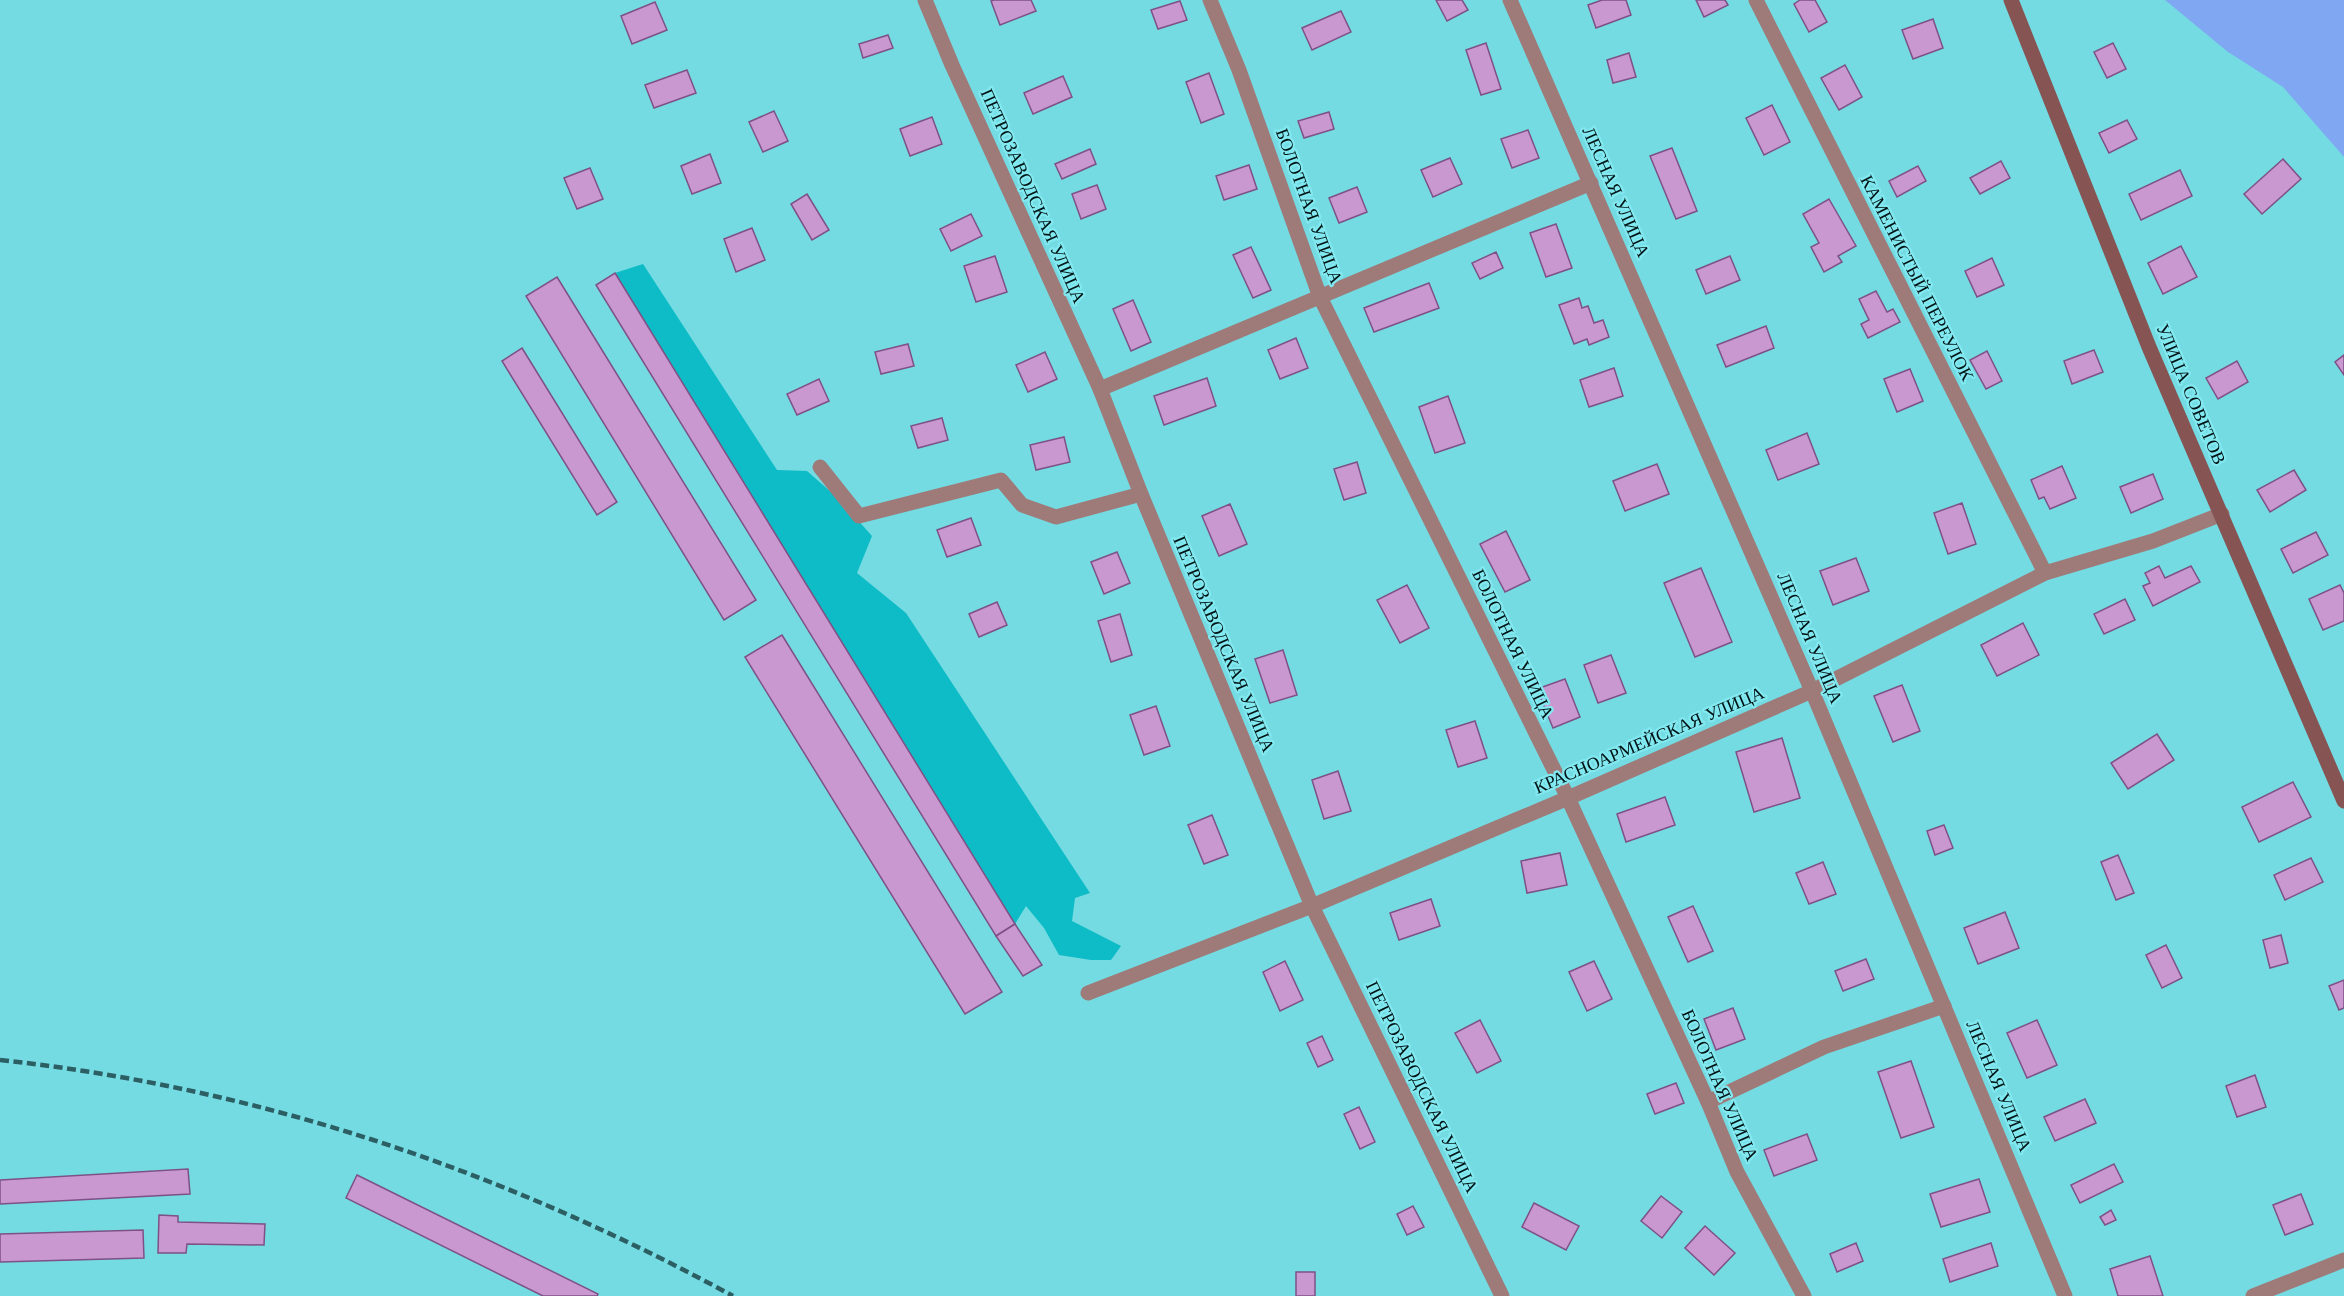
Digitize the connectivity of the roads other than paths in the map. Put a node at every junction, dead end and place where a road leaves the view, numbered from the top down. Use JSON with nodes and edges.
{"nodes":[{"id":1,"x":925,"y":0,"type":"edge"},
{"id":2,"x":1210,"y":0,"type":"edge"},
{"id":3,"x":1510,"y":0,"type":"edge"},
{"id":4,"x":1756,"y":0,"type":"edge"},
{"id":5,"x":2012,"y":0,"type":"edge"},
{"id":6,"x":1591,"y":183,"type":"junction"},
{"id":7,"x":1320,"y":297,"type":"junction"},
{"id":8,"x":1100,"y":389,"type":"junction"},
{"id":9,"x":820,"y":467,"type":"dead end"},
{"id":10,"x":1141,"y":494,"type":"junction"},
{"id":11,"x":2222,"y":514,"type":"junction"},
{"id":12,"x":2045,"y":573,"type":"junction"},
{"id":13,"x":1812,"y":691,"type":"junction"},
{"id":14,"x":1568,"y":798,"type":"junction"},
{"id":15,"x":2344,"y":801,"type":"edge"},
{"id":16,"x":1312,"y":906,"type":"junction"},
{"id":17,"x":1088,"y":993,"type":"dead end"},
{"id":18,"x":1944,"y":1006,"type":"junction"},
{"id":19,"x":1708,"y":1102,"type":"junction"},
{"id":20,"x":2344,"y":1260,"type":"edge"},
{"id":21,"x":1502,"y":1296,"type":"edge"},
{"id":22,"x":1804,"y":1296,"type":"edge"},
{"id":23,"x":2065,"y":1296,"type":"edge"},
{"id":24,"x":2253,"y":1296,"type":"edge"}],
"edges":[{"from":1,"to":8,"type":"street","name":"ПЕТРОЗАВОДСКАЯ УЛИЦА"},
{"from":2,"to":7,"type":"street","name":"БОЛОТНАЯ УЛИЦА"},
{"from":3,"to":6,"type":"street","name":"ЛЕСНАЯ УЛИЦА"},
{"from":4,"to":12,"type":"street","name":"КАМЕНИСТЫЙ ПЕРЕУЛОК"},
{"from":5,"to":11,"type":"main road","name":"УЛИЦА СОВЕТОВ"},
{"from":6,"to":7,"type":"street"},
{"from":6,"to":13,"type":"street","name":"ЛЕСНАЯ УЛИЦА"},
{"from":7,"to":8,"type":"street"},
{"from":7,"to":14,"type":"street","name":"БОЛОТНАЯ УЛИЦА"},
{"from":8,"to":10,"type":"street","name":"ПЕТРОЗАВОДСКАЯ УЛИЦА"},
{"from":9,"to":10,"type":"street"},
{"from":10,"to":16,"type":"street","name":"ПЕТРОЗАВОДСКАЯ УЛИЦА"},
{"from":11,"to":12,"type":"street","name":"КРАСНОАРМЕЙСКАЯ УЛИЦА"},
{"from":11,"to":15,"type":"main road","name":"УЛИЦА СОВЕТОВ"},
{"from":12,"to":13,"type":"street","name":"КРАСНОАРМЕЙСКАЯ УЛИЦА"},
{"from":13,"to":14,"type":"street","name":"КРАСНОАРМЕЙСКАЯ УЛИЦА"},
{"from":13,"to":18,"type":"street","name":"ЛЕСНАЯ УЛИЦА"},
{"from":14,"to":16,"type":"street","name":"КРАСНОАРМЕЙСКАЯ УЛИЦА"},
{"from":14,"to":19,"type":"street","name":"БОЛОТНАЯ УЛИЦА"},
{"from":16,"to":17,"type":"street","name":"КРАСНОАРМЕЙСКАЯ УЛИЦА"},
{"from":16,"to":21,"type":"street","name":"ПЕТРОЗАВОДСКАЯ УЛИЦА"},
{"from":18,"to":19,"type":"street"},
{"from":18,"to":23,"type":"street","name":"ЛЕСНАЯ УЛИЦА"},
{"from":19,"to":22,"type":"street","name":"БОЛОТНАЯ УЛИЦА"},
{"from":20,"to":24,"type":"street"}]}
